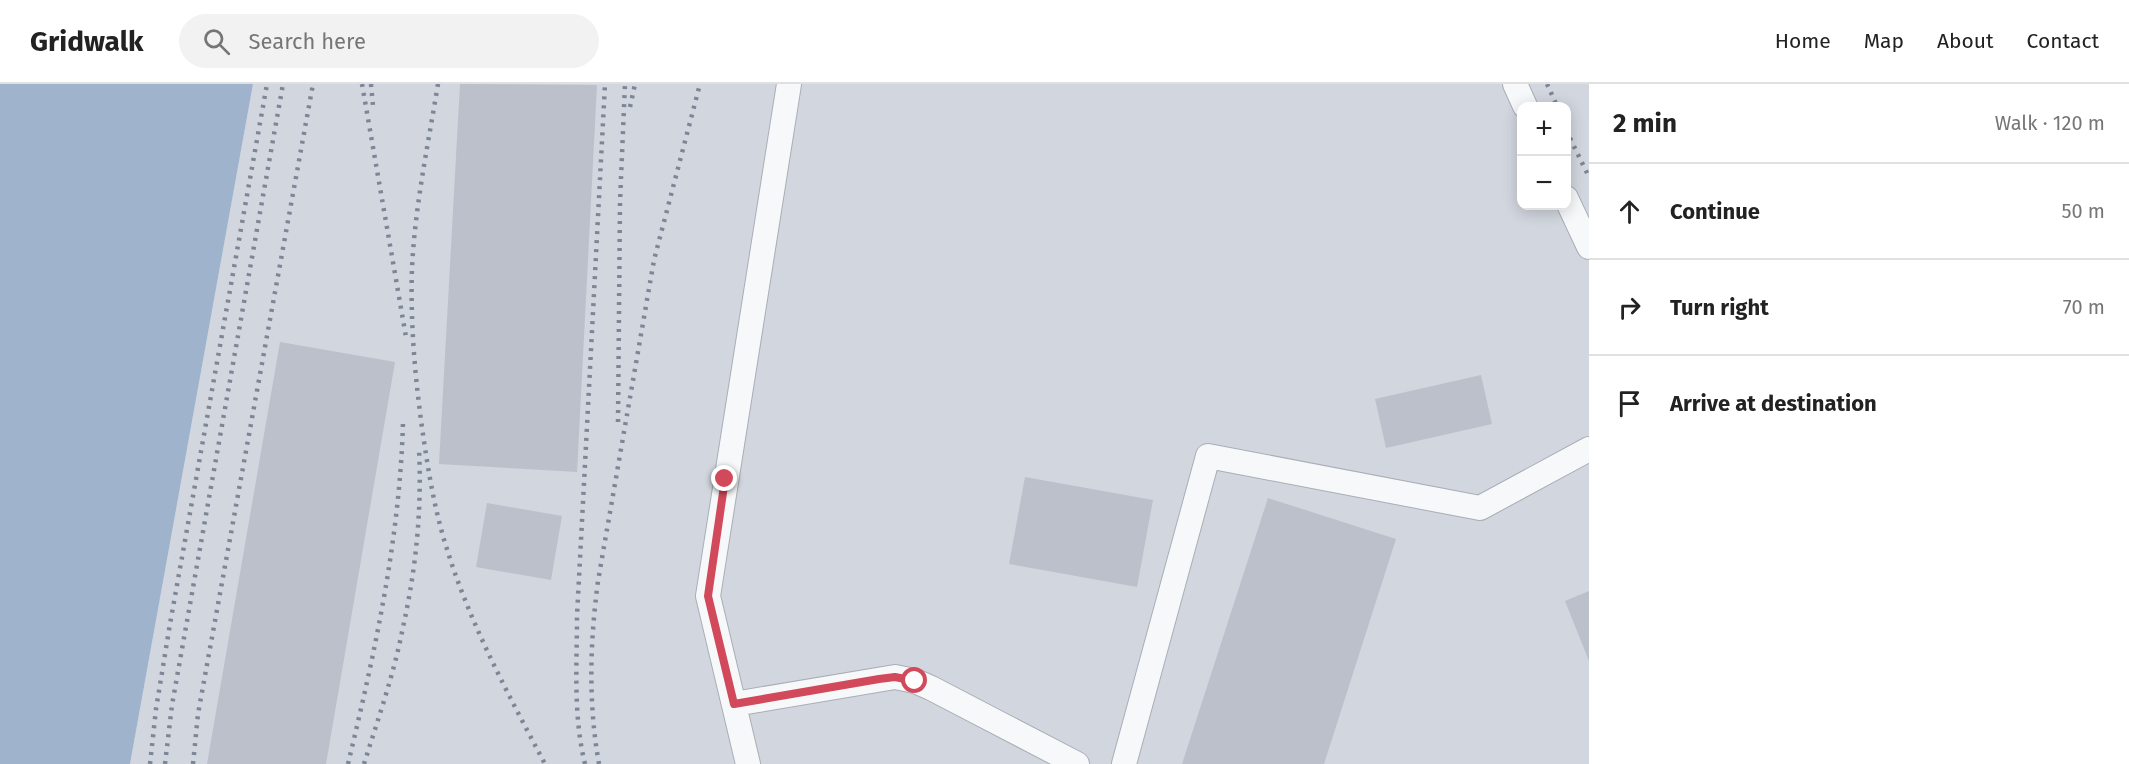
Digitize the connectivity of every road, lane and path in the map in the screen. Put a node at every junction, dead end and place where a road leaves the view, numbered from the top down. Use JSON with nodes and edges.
{"nodes":[{"id":1,"x":789,"y":84,"type":"edge"},
{"id":2,"x":1515,"y":84,"type":"edge"},
{"id":3,"x":1523,"y":102,"type":"edge"},
{"id":4,"x":1571,"y":209,"type":"edge"},
{"id":5,"x":1589,"y":248,"type":"edge"},
{"id":6,"x":1589,"y":449,"type":"edge"},
{"id":7,"x":734,"y":704,"type":"junction"},
{"id":8,"x":748,"y":764,"type":"edge"},
{"id":9,"x":1077,"y":764,"type":"edge"},
{"id":10,"x":1124,"y":764,"type":"edge"}],
"edges":[{"from":1,"to":7,"type":"lane"},
{"from":2,"to":3,"type":"lane"},
{"from":4,"to":5,"type":"lane"},
{"from":6,"to":10,"type":"lane"},
{"from":7,"to":8,"type":"lane"},
{"from":7,"to":9,"type":"lane"}]}
